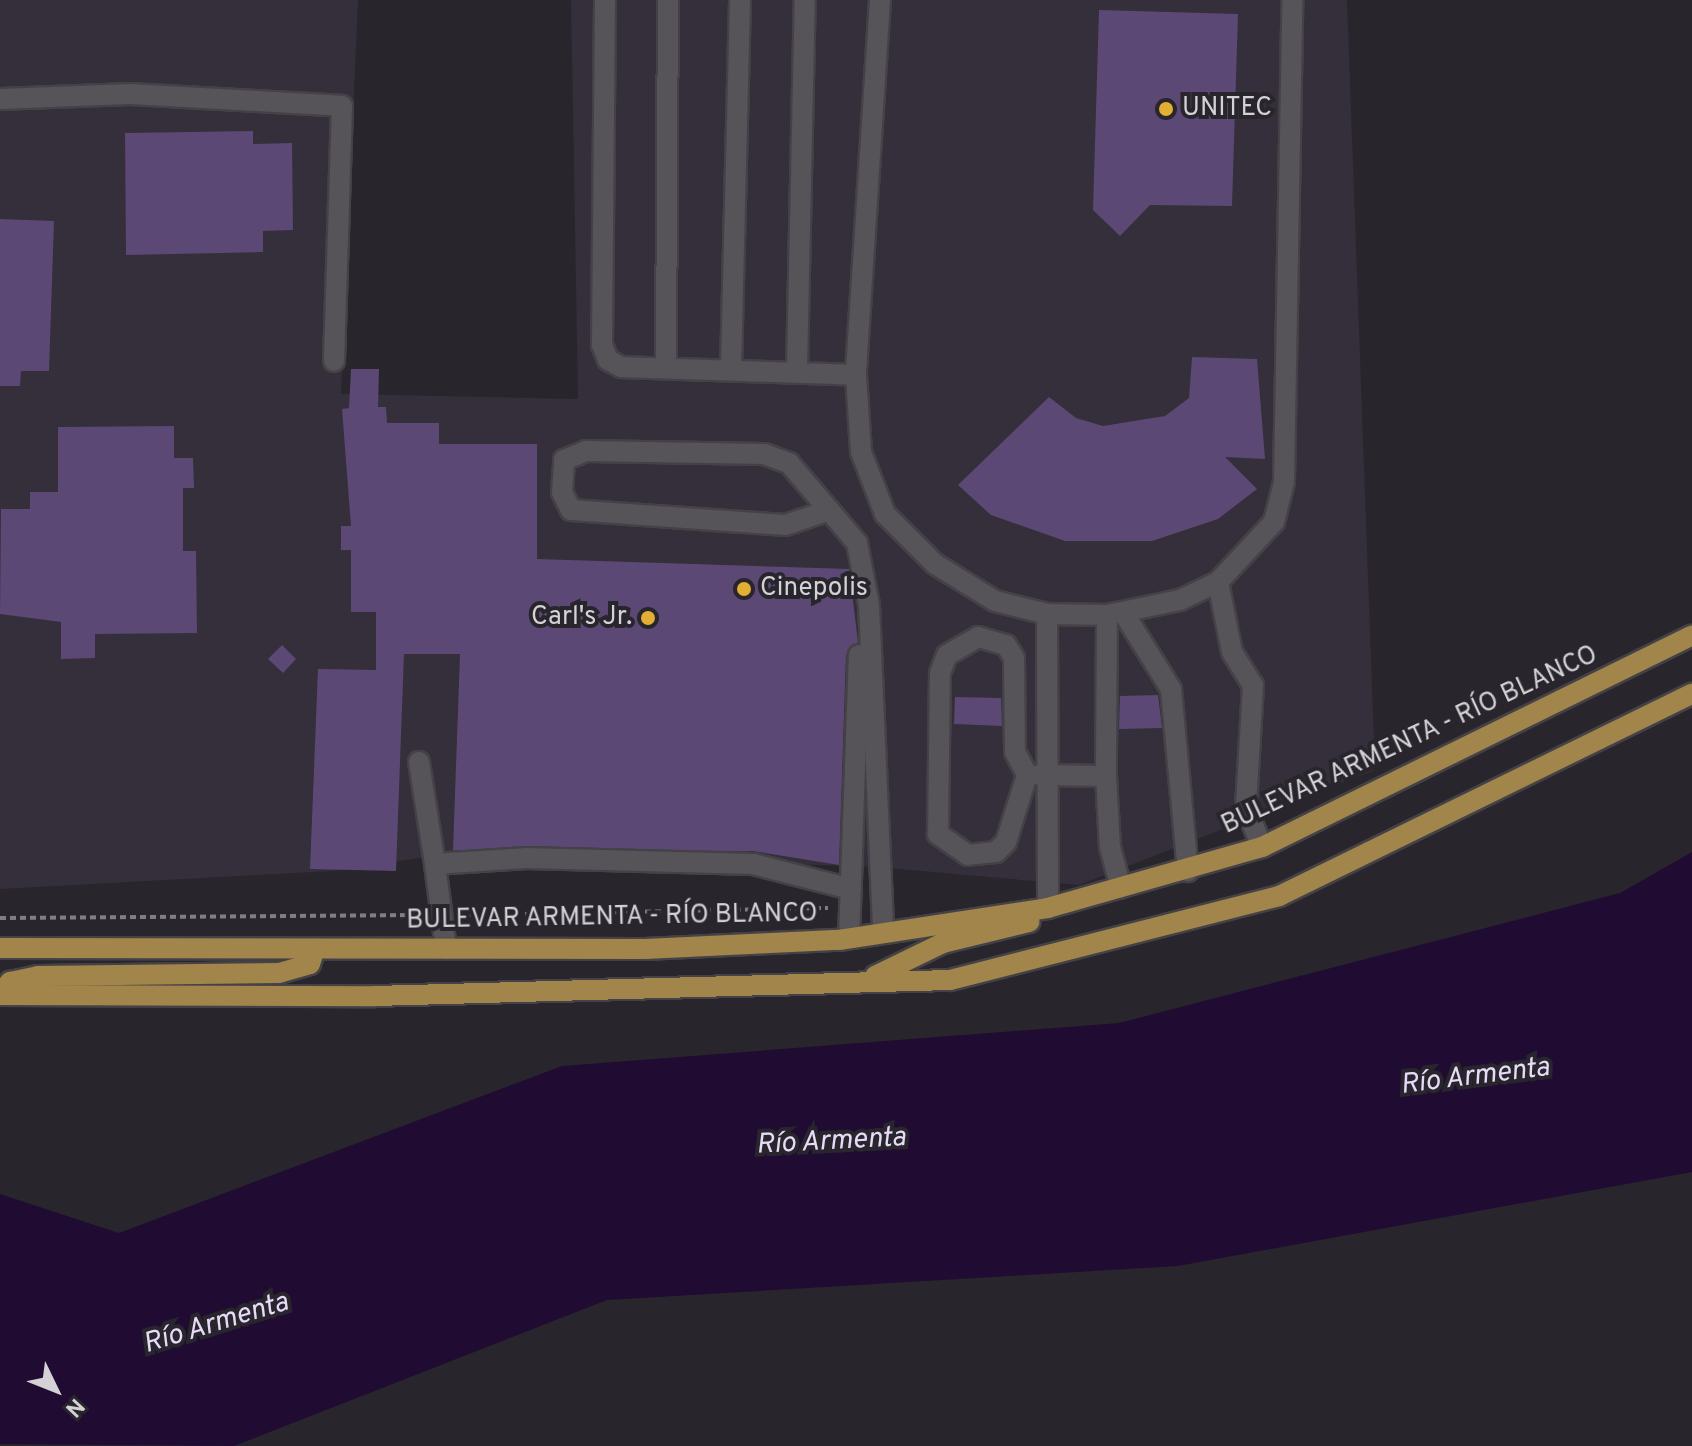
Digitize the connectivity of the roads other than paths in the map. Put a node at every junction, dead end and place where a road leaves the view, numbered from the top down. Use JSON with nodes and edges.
{"nodes":[{"id":1,"x":605,"y":0,"type":"edge"},
{"id":2,"x":668,"y":0,"type":"edge"},
{"id":3,"x":740,"y":0,"type":"edge"},
{"id":4,"x":805,"y":0,"type":"edge"},
{"id":5,"x":880,"y":0,"type":"edge"},
{"id":6,"x":1292,"y":0,"type":"edge"},
{"id":7,"x":0,"y":99,"type":"edge"},
{"id":8,"x":334,"y":361,"type":"dead end"},
{"id":9,"x":666,"y":366,"type":"junction"},
{"id":10,"x":731,"y":368,"type":"junction"},
{"id":11,"x":797,"y":370,"type":"junction"},
{"id":12,"x":856,"y":375,"type":"junction"},
{"id":13,"x":827,"y":511,"type":"junction"},
{"id":14,"x":1218,"y":582,"type":"junction"},
{"id":15,"x":868,"y":588,"type":"junction"},
{"id":16,"x":1047,"y":614,"type":"junction"},
{"id":17,"x":1115,"y":614,"type":"junction"},
{"id":18,"x":1692,"y":635,"type":"edge"},
{"id":19,"x":1692,"y":694,"type":"edge"},
{"id":20,"x":419,"y":762,"type":"dead end"},
{"id":21,"x":1027,"y":775,"type":"junction"},
{"id":22,"x":1052,"y":775,"type":"junction"},
{"id":23,"x":1106,"y":776,"type":"junction"},
{"id":24,"x":1262,"y":847,"type":"junction"},
{"id":25,"x":435,"y":864,"type":"junction"},
{"id":26,"x":1188,"y":871,"type":"junction"},
{"id":27,"x":1155,"y":880,"type":"junction"},
{"id":28,"x":1121,"y":888,"type":"junction"},
{"id":29,"x":851,"y":889,"type":"junction"},
{"id":30,"x":1048,"y":908,"type":"junction"},
{"id":31,"x":883,"y":931,"type":"junction"},
{"id":32,"x":849,"y":938,"type":"junction"},
{"id":33,"x":0,"y":948,"type":"edge"},
{"id":34,"x":315,"y":949,"type":"junction"},
{"id":35,"x":446,"y":949,"type":"junction"},
{"id":36,"x":872,"y":978,"type":"junction"},
{"id":37,"x":0,"y":995,"type":"edge"}],
"edges":[{"from":1,"to":9,"type":"lane"},
{"from":2,"to":9,"type":"lane"},
{"from":3,"to":10,"type":"lane"},
{"from":4,"to":11,"type":"lane"},
{"from":5,"to":12,"type":"lane"},
{"from":6,"to":14,"type":"lane"},
{"from":7,"to":8,"type":"lane"},
{"from":9,"to":10,"type":"lane"},
{"from":10,"to":11,"type":"lane"},
{"from":11,"to":12,"type":"lane"},
{"from":12,"to":16,"type":"lane"},
{"from":13,"to":13,"type":"lane"},
{"from":13,"to":15,"type":"lane"},
{"from":14,"to":17,"type":"lane"},
{"from":14,"to":24,"type":"lane"},
{"from":15,"to":29,"type":"lane"},
{"from":15,"to":31,"type":"lane"},
{"from":16,"to":17,"type":"lane"},
{"from":16,"to":22,"type":"lane"},
{"from":17,"to":23,"type":"lane"},
{"from":17,"to":26,"type":"lane"},
{"from":18,"to":24,"type":"main road","name":"BULEVAR ARMENTA - RÍO BLANCO"},
{"from":19,"to":36,"type":"main road"},
{"from":20,"to":25,"type":"lane"},
{"from":21,"to":21,"type":"lane"},
{"from":21,"to":22,"type":"lane"},
{"from":22,"to":23,"type":"lane"},
{"from":22,"to":30,"type":"lane"},
{"from":23,"to":28,"type":"lane"},
{"from":24,"to":26,"type":"main road","name":"BULEVAR ARMENTA - RÍO BLANCO"},
{"from":25,"to":29,"type":"lane"},
{"from":25,"to":35,"type":"lane"},
{"from":26,"to":27,"type":"main road","name":"BULEVAR ARMENTA - RÍO BLANCO"},
{"from":27,"to":28,"type":"main road","name":"BULEVAR ARMENTA - RÍO BLANCO"},
{"from":27,"to":36,"type":"main road"},
{"from":28,"to":30,"type":"main road","name":"BULEVAR ARMENTA - RÍO BLANCO"},
{"from":29,"to":32,"type":"lane"},
{"from":30,"to":31,"type":"main road","name":"BULEVAR ARMENTA - RÍO BLANCO"},
{"from":31,"to":32,"type":"main road","name":"BULEVAR ARMENTA - RÍO BLANCO"},
{"from":32,"to":35,"type":"main road","name":"BULEVAR ARMENTA - RÍO BLANCO"},
{"from":33,"to":34,"type":"main road","name":"BULEVAR ARMENTA - RÍO BLANCO"},
{"from":34,"to":35,"type":"main road","name":"BULEVAR ARMENTA - RÍO BLANCO"},
{"from":34,"to":37,"type":"main road"},
{"from":36,"to":37,"type":"main road"}]}
